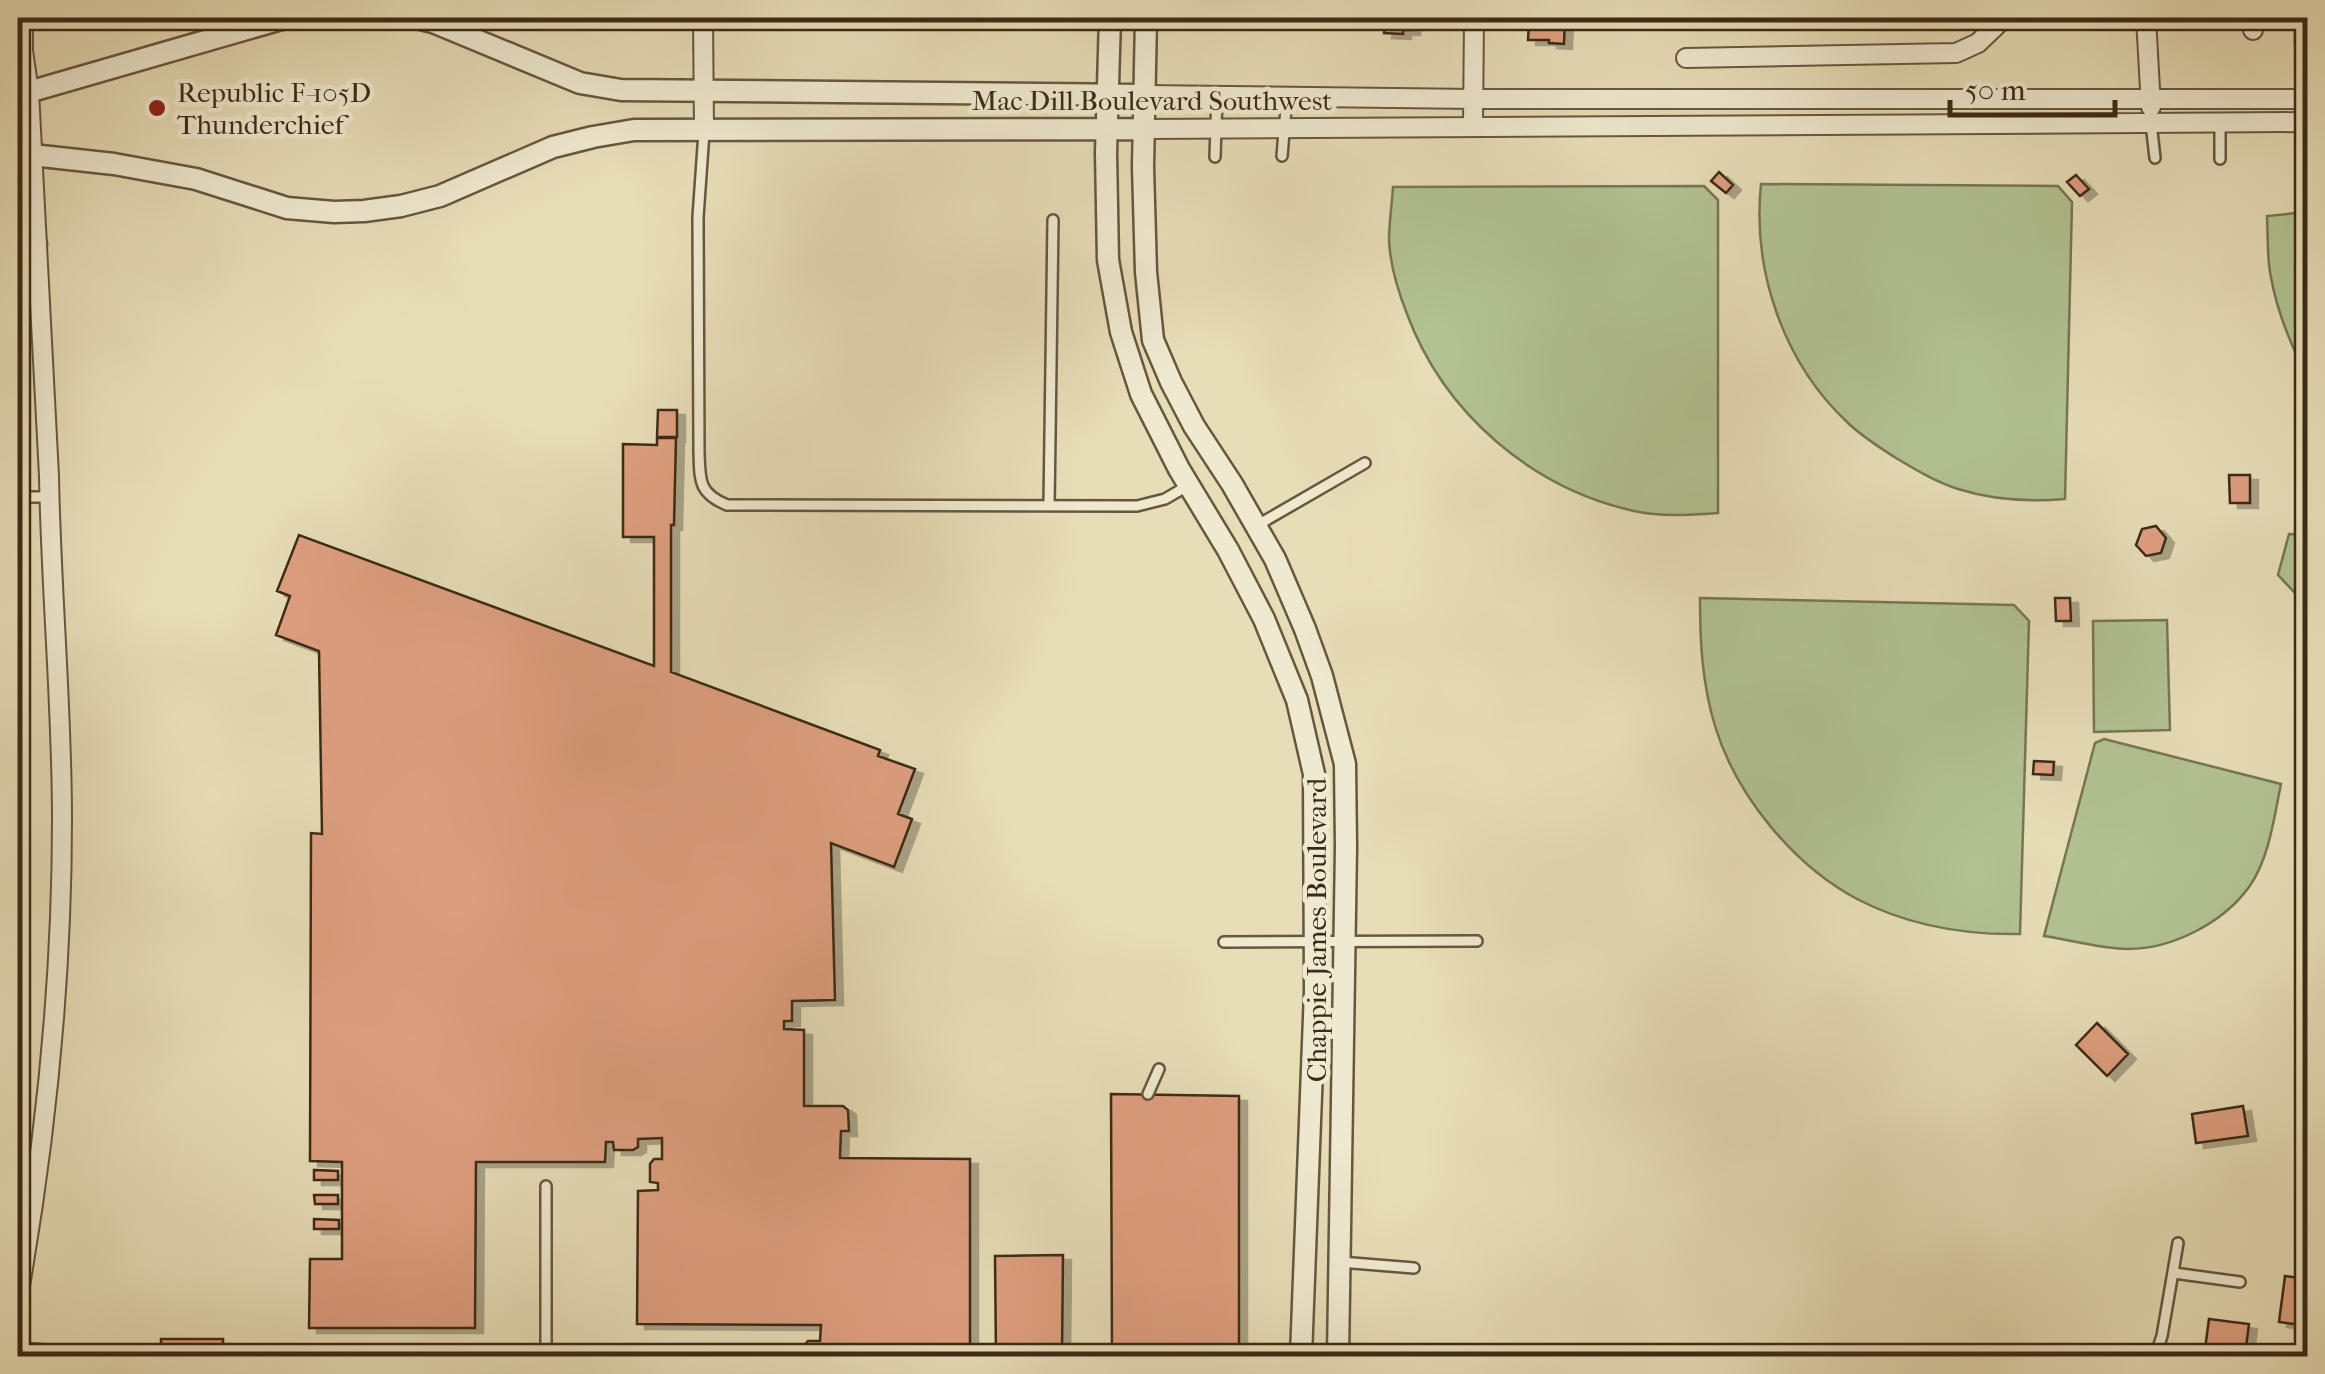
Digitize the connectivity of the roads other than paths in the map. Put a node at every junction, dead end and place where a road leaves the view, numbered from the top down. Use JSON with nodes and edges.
{"nodes":[{"id":1,"x":21,"y":18,"type":"edge"},
{"id":2,"x":285,"y":18,"type":"edge"},
{"id":3,"x":416,"y":18,"type":"edge"},
{"id":4,"x":703,"y":18,"type":"edge"},
{"id":5,"x":1110,"y":18,"type":"edge"},
{"id":6,"x":1146,"y":18,"type":"edge"},
{"id":7,"x":1474,"y":18,"type":"edge"},
{"id":8,"x":2004,"y":18,"type":"edge"},
{"id":9,"x":2146,"y":18,"type":"edge"},
{"id":10,"x":1686,"y":58,"type":"dead end"},
{"id":11,"x":704,"y":92,"type":"junction"},
{"id":12,"x":24,"y":93,"type":"edge"},
{"id":13,"x":1107,"y":95,"type":"junction"},
{"id":14,"x":1145,"y":95,"type":"junction"},
{"id":15,"x":1217,"y":96,"type":"junction"},
{"id":16,"x":1287,"y":97,"type":"junction"},
{"id":17,"x":2151,"y":98,"type":"junction"},
{"id":18,"x":2308,"y":98,"type":"edge"},
{"id":19,"x":1475,"y":99,"type":"junction"},
{"id":20,"x":2308,"y":122,"type":"edge"},
{"id":21,"x":2151,"y":123,"type":"junction"},
{"id":22,"x":2220,"y":123,"type":"junction"},
{"id":23,"x":1473,"y":126,"type":"junction"},
{"id":24,"x":1215,"y":127,"type":"junction"},
{"id":25,"x":1284,"y":127,"type":"junction"},
{"id":26,"x":704,"y":129,"type":"junction"},
{"id":27,"x":1108,"y":129,"type":"junction"},
{"id":28,"x":1145,"y":129,"type":"junction"},
{"id":29,"x":25,"y":156,"type":"edge"},
{"id":30,"x":1282,"y":156,"type":"dead end"},
{"id":31,"x":1215,"y":157,"type":"dead end"},
{"id":32,"x":2155,"y":158,"type":"dead end"},
{"id":33,"x":2220,"y":158,"type":"dead end"},
{"id":34,"x":1052,"y":220,"type":"dead end"},
{"id":35,"x":18,"y":227,"type":"edge"},
{"id":36,"x":36,"y":244,"type":"junction"},
{"id":37,"x":1365,"y":463,"type":"dead end"},
{"id":38,"x":1188,"y":485,"type":"junction"},
{"id":39,"x":49,"y":496,"type":"junction"},
{"id":40,"x":18,"y":497,"type":"edge"},
{"id":41,"x":1049,"y":506,"type":"junction"},
{"id":42,"x":1256,"y":526,"type":"junction"},
{"id":43,"x":1477,"y":941,"type":"dead end"},
{"id":44,"x":1224,"y":942,"type":"dead end"},
{"id":45,"x":1315,"y":942,"type":"junction"},
{"id":46,"x":1345,"y":942,"type":"junction"},
{"id":47,"x":1159,"y":1069,"type":"dead end"},
{"id":48,"x":1148,"y":1094,"type":"dead end"},
{"id":49,"x":546,"y":1186,"type":"dead end"},
{"id":50,"x":2178,"y":1243,"type":"dead end"},
{"id":51,"x":1340,"y":1262,"type":"junction"},
{"id":52,"x":1414,"y":1268,"type":"dead end"},
{"id":53,"x":2174,"y":1273,"type":"junction"},
{"id":54,"x":2240,"y":1282,"type":"dead end"},
{"id":55,"x":18,"y":1297,"type":"edge"},
{"id":56,"x":18,"y":1348,"type":"edge"},
{"id":57,"x":131,"y":1356,"type":"edge"},
{"id":58,"x":1301,"y":1356,"type":"edge"},
{"id":59,"x":1338,"y":1356,"type":"edge"},
{"id":60,"x":2155,"y":1356,"type":"edge"}],
"edges":[{"from":1,"to":12,"type":"street"},
{"from":2,"to":12,"type":"street"},
{"from":3,"to":11,"type":"street","name":"Mac Dill Boulevard Southwest"},
{"from":4,"to":11,"type":"street"},
{"from":5,"to":13,"type":"street","name":"Chappie James Boulevard"},
{"from":6,"to":14,"type":"street","name":"Chappie James Boulevard"},
{"from":7,"to":19,"type":"street"},
{"from":8,"to":10,"type":"street"},
{"from":9,"to":17,"type":"street"},
{"from":11,"to":13,"type":"street","name":"Mac Dill Boulevard Southwest"},
{"from":11,"to":26,"type":"street"},
{"from":12,"to":29,"type":"street"},
{"from":13,"to":14,"type":"street","name":"Mac Dill Boulevard Southwest"},
{"from":13,"to":27,"type":"street","name":"Chappie James Boulevard"},
{"from":14,"to":15,"type":"street","name":"Mac Dill Boulevard Southwest"},
{"from":14,"to":28,"type":"street","name":"Chappie James Boulevard"},
{"from":15,"to":16,"type":"street","name":"Mac Dill Boulevard Southwest"},
{"from":15,"to":24,"type":"lane"},
{"from":16,"to":19,"type":"street","name":"Mac Dill Boulevard Southwest"},
{"from":16,"to":25,"type":"lane"},
{"from":17,"to":18,"type":"street","name":"Mac Dill Boulevard Southwest"},
{"from":17,"to":19,"type":"street","name":"Mac Dill Boulevard Southwest"},
{"from":17,"to":21,"type":"street"},
{"from":19,"to":23,"type":"street"},
{"from":20,"to":22,"type":"street","name":"Mac Dill Boulevard Southwest"},
{"from":21,"to":22,"type":"street","name":"Mac Dill Boulevard Southwest"},
{"from":21,"to":23,"type":"street","name":"Mac Dill Boulevard Southwest"},
{"from":21,"to":32,"type":"lane"},
{"from":22,"to":33,"type":"lane"},
{"from":23,"to":25,"type":"street","name":"Mac Dill Boulevard Southwest"},
{"from":24,"to":25,"type":"street","name":"Mac Dill Boulevard Southwest"},
{"from":24,"to":28,"type":"street","name":"Mac Dill Boulevard Southwest"},
{"from":24,"to":31,"type":"lane"},
{"from":25,"to":30,"type":"lane"},
{"from":26,"to":27,"type":"street","name":"Mac Dill Boulevard Southwest"},
{"from":26,"to":29,"type":"street","name":"Mac Dill Boulevard Southwest"},
{"from":26,"to":41,"type":"lane"},
{"from":27,"to":28,"type":"street","name":"Mac Dill Boulevard Southwest"},
{"from":27,"to":38,"type":"street","name":"Chappie James Boulevard"},
{"from":28,"to":42,"type":"street","name":"Chappie James Boulevard"},
{"from":29,"to":36,"type":"street"},
{"from":34,"to":41,"type":"lane"},
{"from":35,"to":36,"type":"street"},
{"from":36,"to":39,"type":"street"},
{"from":37,"to":42,"type":"lane"},
{"from":38,"to":41,"type":"lane"},
{"from":38,"to":45,"type":"street","name":"Chappie James Boulevard"},
{"from":39,"to":40,"type":"lane"},
{"from":39,"to":55,"type":"street"},
{"from":42,"to":46,"type":"street","name":"Chappie James Boulevard"},
{"from":43,"to":46,"type":"lane"},
{"from":44,"to":45,"type":"lane"},
{"from":45,"to":46,"type":"lane"},
{"from":45,"to":58,"type":"street","name":"Chappie James Boulevard"},
{"from":46,"to":51,"type":"street","name":"Chappie James Boulevard"},
{"from":47,"to":48,"type":"lane"},
{"from":49,"to":57,"type":"lane"},
{"from":50,"to":53,"type":"lane"},
{"from":51,"to":52,"type":"lane"},
{"from":51,"to":59,"type":"street","name":"Chappie James Boulevard"},
{"from":53,"to":54,"type":"lane"},
{"from":53,"to":60,"type":"lane"},
{"from":56,"to":57,"type":"lane"}]}
